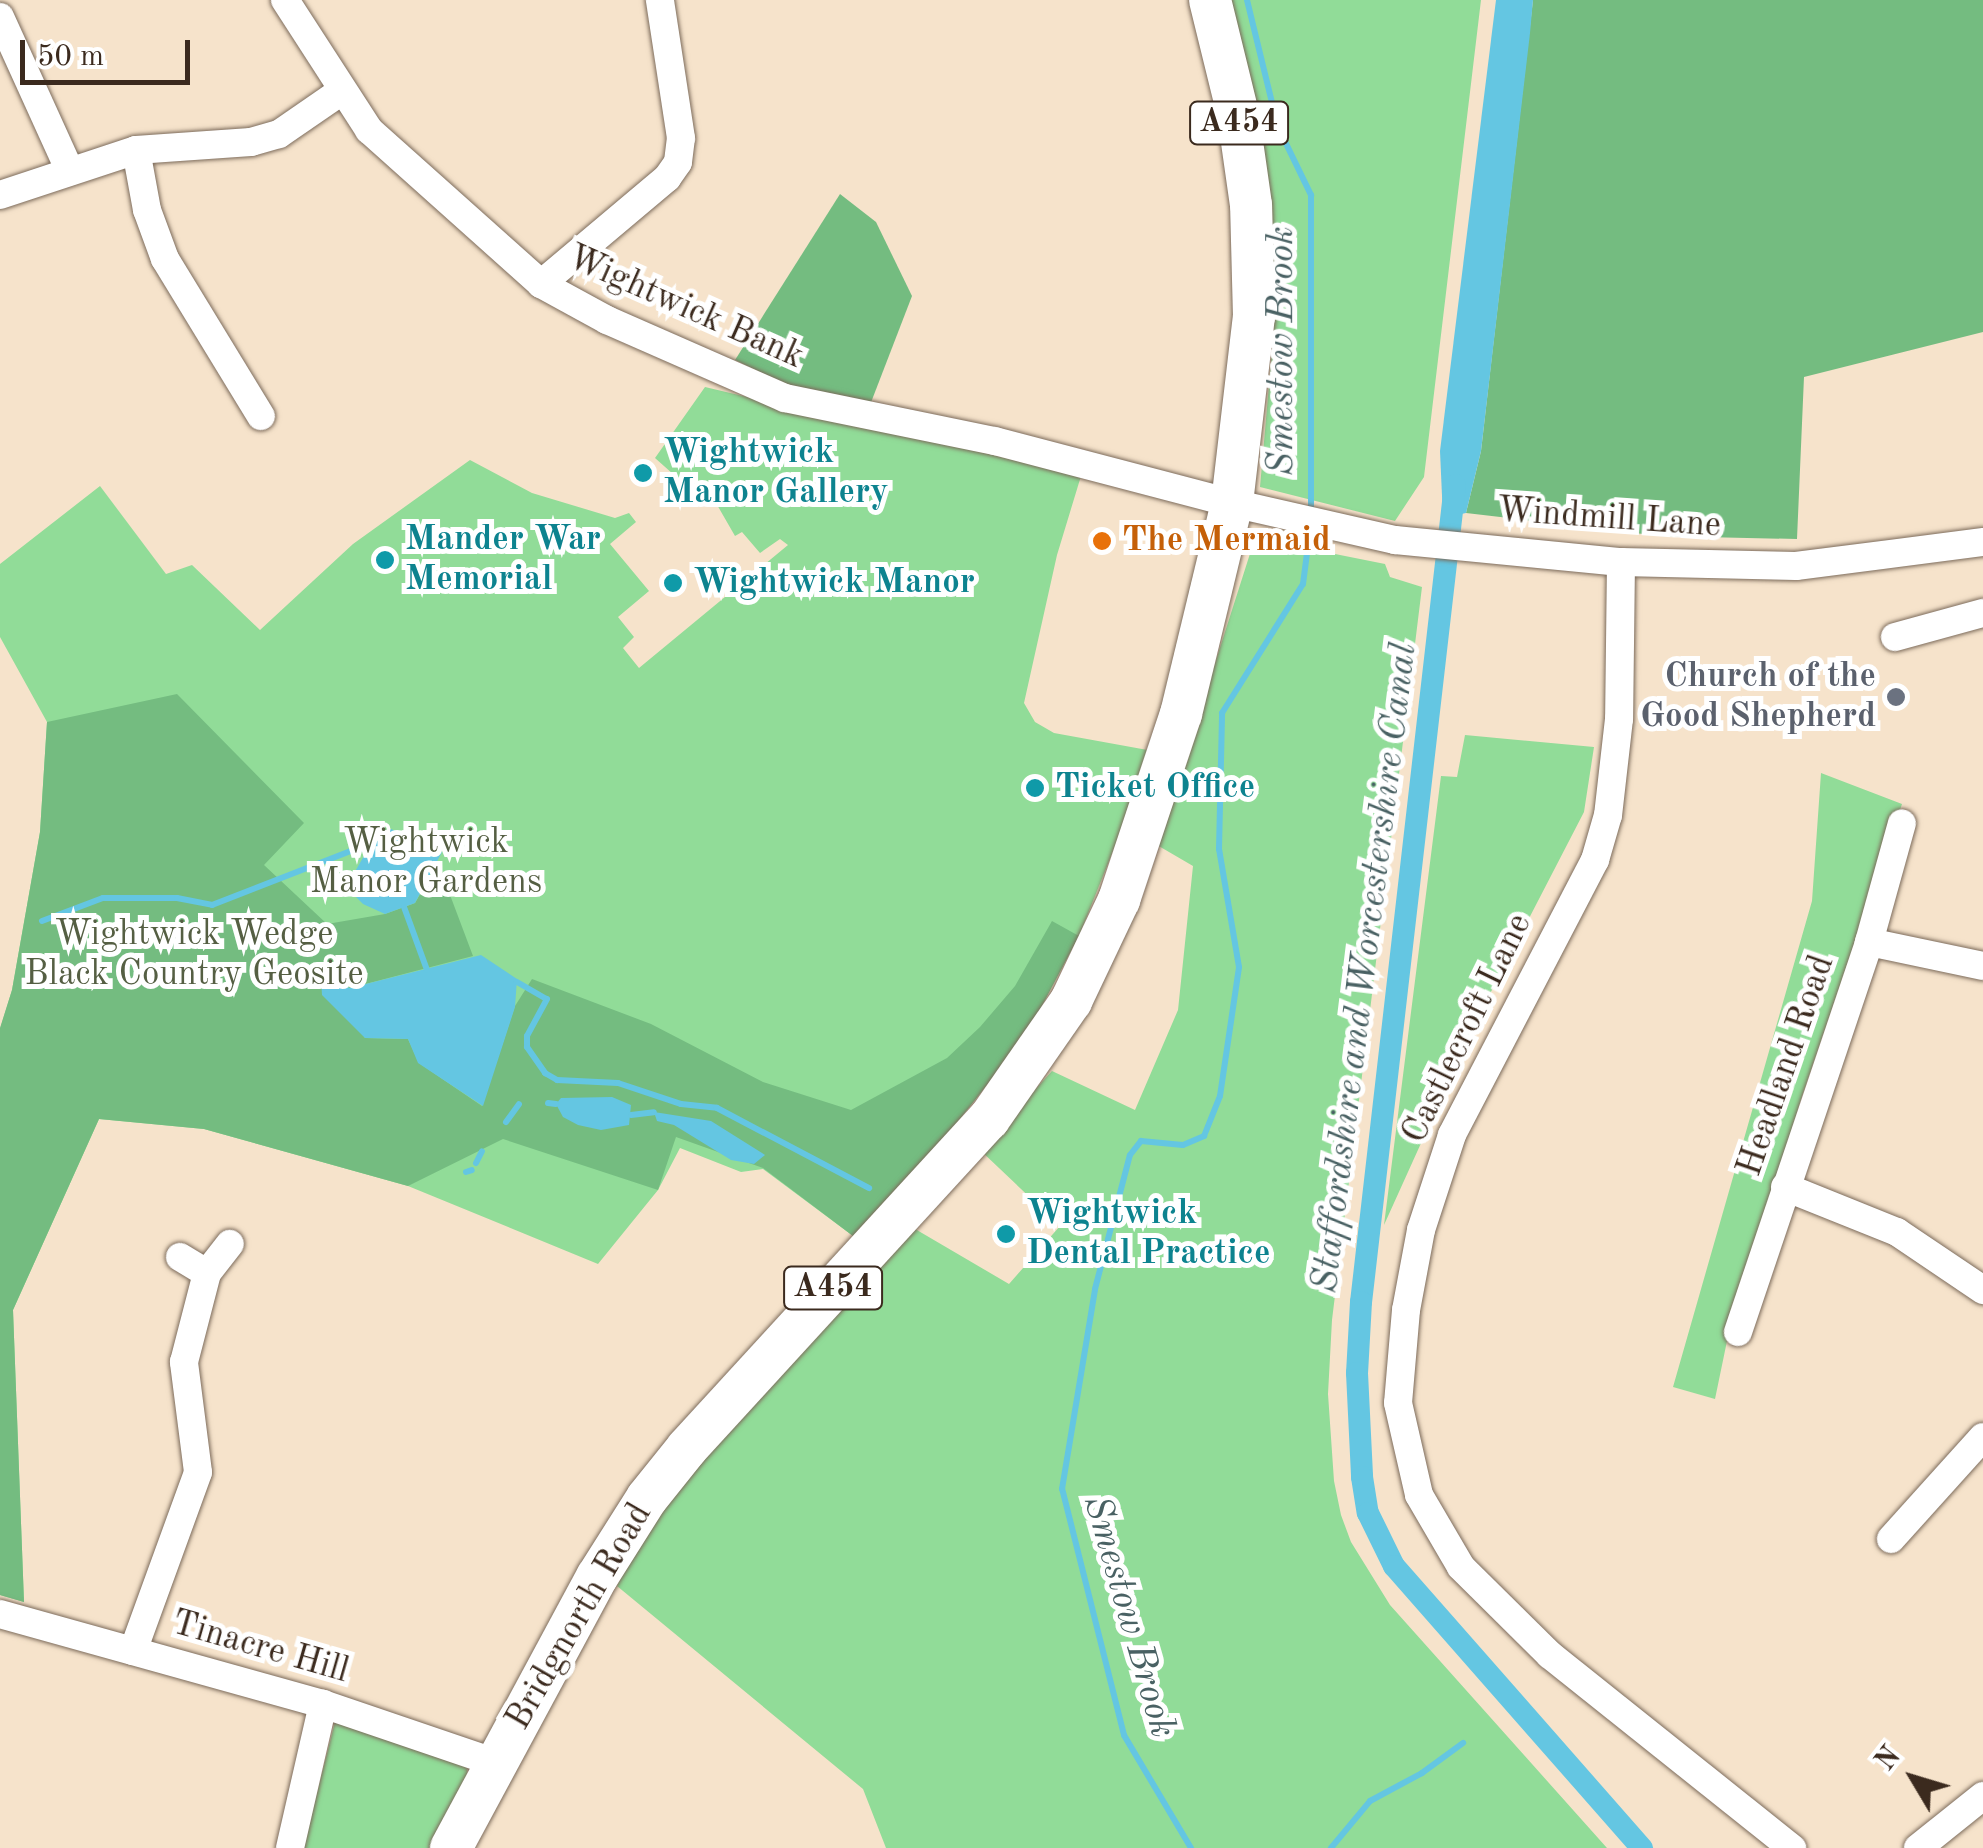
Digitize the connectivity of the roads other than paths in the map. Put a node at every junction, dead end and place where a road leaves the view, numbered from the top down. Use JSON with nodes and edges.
{"nodes":[{"id":1,"x":284,"y":0,"type":"edge"},
{"id":2,"x":660,"y":0,"type":"edge"},
{"id":3,"x":1210,"y":0,"type":"edge"},
{"id":4,"x":0,"y":17,"type":"edge"},
{"id":5,"x":340,"y":92,"type":"junction"},
{"id":6,"x":136,"y":150,"type":"junction"},
{"id":7,"x":70,"y":170,"type":"junction"},
{"id":8,"x":0,"y":195,"type":"edge"},
{"id":9,"x":541,"y":284,"type":"junction"},
{"id":10,"x":261,"y":416,"type":"dead end"},
{"id":11,"x":1232,"y":503,"type":"junction"},
{"id":12,"x":1983,"y":542,"type":"edge"},
{"id":13,"x":1621,"y":562,"type":"junction"},
{"id":14,"x":1983,"y":613,"type":"edge"},
{"id":15,"x":1895,"y":637,"type":"dead end"},
{"id":16,"x":1902,"y":823,"type":"dead end"},
{"id":17,"x":1868,"y":942,"type":"junction"},
{"id":18,"x":1983,"y":966,"type":"edge"},
{"id":19,"x":1785,"y":1187,"type":"junction"},
{"id":20,"x":230,"y":1244,"type":"dead end"},
{"id":21,"x":180,"y":1257,"type":"dead end"},
{"id":22,"x":207,"y":1273,"type":"junction"},
{"id":23,"x":1983,"y":1290,"type":"edge"},
{"id":24,"x":1738,"y":1332,"type":"dead end"},
{"id":25,"x":1983,"y":1437,"type":"edge"},
{"id":26,"x":1891,"y":1538,"type":"dead end"},
{"id":27,"x":0,"y":1614,"type":"edge"},
{"id":28,"x":133,"y":1651,"type":"junction"},
{"id":29,"x":324,"y":1704,"type":"junction"},
{"id":30,"x":496,"y":1763,"type":"junction"},
{"id":31,"x":1983,"y":1796,"type":"edge"},
{"id":32,"x":290,"y":1848,"type":"edge"},
{"id":33,"x":451,"y":1848,"type":"edge"},
{"id":34,"x":1792,"y":1848,"type":"edge"},
{"id":35,"x":1918,"y":1848,"type":"edge"}],
"edges":[{"from":1,"to":5,"type":"street","name":"Wightwick Bank"},
{"from":2,"to":9,"type":"street"},
{"from":3,"to":11,"type":"highway","name":"Bridgnorth Road","number":"A454"},
{"from":4,"to":7,"type":"street"},
{"from":5,"to":6,"type":"street"},
{"from":5,"to":9,"type":"street","name":"Wightwick Bank"},
{"from":6,"to":7,"type":"street"},
{"from":6,"to":10,"type":"street"},
{"from":7,"to":8,"type":"street"},
{"from":9,"to":11,"type":"street","name":"Wightwick Bank"},
{"from":11,"to":13,"type":"street","name":"Windmill Lane"},
{"from":11,"to":30,"type":"highway","name":"Bridgnorth Road","number":"A454"},
{"from":12,"to":13,"type":"street","name":"Windmill Lane"},
{"from":13,"to":34,"type":"street","name":"Castlecroft Lane"},
{"from":14,"to":15,"type":"street"},
{"from":16,"to":17,"type":"street","name":"Headland Road"},
{"from":17,"to":18,"type":"street"},
{"from":17,"to":19,"type":"street","name":"Headland Road"},
{"from":19,"to":23,"type":"street"},
{"from":19,"to":24,"type":"street","name":"Headland Road"},
{"from":20,"to":22,"type":"street"},
{"from":21,"to":22,"type":"street"},
{"from":22,"to":28,"type":"street"},
{"from":25,"to":26,"type":"street"},
{"from":27,"to":28,"type":"street","name":"Tinacre Hill"},
{"from":28,"to":29,"type":"street","name":"Tinacre Hill"},
{"from":29,"to":30,"type":"street","name":"Tinacre Hill"},
{"from":29,"to":32,"type":"street"},
{"from":30,"to":33,"type":"highway","name":"Bridgnorth Road","number":"A454"},
{"from":31,"to":35,"type":"street"}]}
